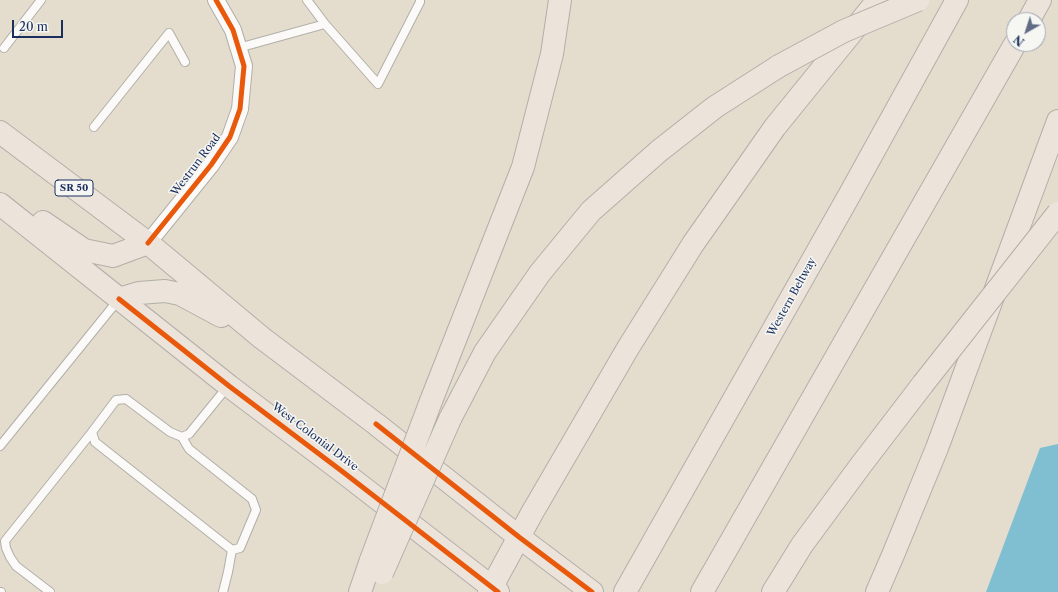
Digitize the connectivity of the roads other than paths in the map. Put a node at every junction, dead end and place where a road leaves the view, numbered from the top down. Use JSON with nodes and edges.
{"nodes":[{"id":1,"x":41,"y":0,"type":"edge"},
{"id":2,"x":216,"y":0,"type":"edge"},
{"id":3,"x":307,"y":0,"type":"edge"},
{"id":4,"x":420,"y":0,"type":"edge"},
{"id":5,"x":560,"y":0,"type":"edge"},
{"id":6,"x":878,"y":0,"type":"edge"},
{"id":7,"x":918,"y":0,"type":"edge"},
{"id":8,"x":957,"y":0,"type":"edge"},
{"id":9,"x":1040,"y":0,"type":"edge"},
{"id":10,"x":1033,"y":12,"type":"edge"},
{"id":11,"x":325,"y":24,"type":"junction"},
{"id":12,"x":1,"y":48,"type":"edge"},
{"id":13,"x":238,"y":48,"type":"junction"},
{"id":14,"x":1010,"y":52,"type":"edge"},
{"id":15,"x":185,"y":62,"type":"dead end"},
{"id":16,"x":1058,"y":121,"type":"edge"},
{"id":17,"x":94,"y":127,"type":"dead end"},
{"id":18,"x":0,"y":132,"type":"edge"},
{"id":19,"x":0,"y":192,"type":"edge"},
{"id":20,"x":0,"y":204,"type":"edge"},
{"id":21,"x":1058,"y":213,"type":"edge"},
{"id":22,"x":1058,"y":233,"type":"edge"},
{"id":23,"x":148,"y":243,"type":"junction"},
{"id":24,"x":119,"y":299,"type":"junction"},
{"id":25,"x":262,"y":338,"type":"junction"},
{"id":26,"x":923,"y":384,"type":"junction"},
{"id":27,"x":229,"y":386,"type":"junction"},
{"id":28,"x":92,"y":432,"type":"junction"},
{"id":29,"x":182,"y":437,"type":"junction"},
{"id":30,"x":0,"y":446,"type":"edge"},
{"id":31,"x":519,"y":537,"type":"junction"},
{"id":32,"x":232,"y":550,"type":"junction"},
{"id":33,"x":375,"y":575,"type":"edge"},
{"id":34,"x":629,"y":584,"type":"edge"},
{"id":35,"x":493,"y":590,"type":"edge"},
{"id":36,"x":50,"y":592,"type":"edge"},
{"id":37,"x":223,"y":592,"type":"edge"},
{"id":38,"x":360,"y":592,"type":"edge"},
{"id":39,"x":592,"y":592,"type":"edge"},
{"id":40,"x":702,"y":592,"type":"edge"},
{"id":41,"x":773,"y":592,"type":"edge"},
{"id":42,"x":877,"y":592,"type":"edge"}],
"edges":[{"from":1,"to":12,"type":"lane"},
{"from":2,"to":13,"type":"street","name":"Westrun Road"},
{"from":3,"to":11,"type":"lane"},
{"from":4,"to":11,"type":"lane"},
{"from":5,"to":33,"type":"highway","bridge":true},
{"from":6,"to":31,"type":"highway"},
{"from":7,"to":33,"type":"highway","bridge":true},
{"from":8,"to":34,"type":"highway","name":"Western Beltway"},
{"from":9,"to":10,"type":"highway"},
{"from":11,"to":13,"type":"lane"},
{"from":13,"to":23,"type":"street","name":"Westrun Road"},
{"from":14,"to":40,"type":"highway"},
{"from":15,"to":17,"type":"lane"},
{"from":16,"to":42,"type":"highway"},
{"from":18,"to":23,"type":"highway","number":"SR 50"},
{"from":19,"to":23,"type":"highway"},
{"from":20,"to":24,"type":"highway","name":"West Colonial Drive"},
{"from":21,"to":26,"type":"highway","bridge":true},
{"from":22,"to":26,"type":"highway","bridge":true},
{"from":23,"to":25,"type":"highway","number":"SR 50"},
{"from":24,"to":25,"type":"highway"},
{"from":24,"to":27,"type":"highway","name":"West Colonial Drive"},
{"from":24,"to":30,"type":"lane"},
{"from":25,"to":31,"type":"highway","number":"SR 50"},
{"from":26,"to":41,"type":"highway"},
{"from":27,"to":29,"type":"lane"},
{"from":27,"to":35,"type":"highway","name":"West Colonial Drive"},
{"from":28,"to":29,"type":"lane"},
{"from":28,"to":32,"type":"lane"},
{"from":28,"to":36,"type":"lane"},
{"from":29,"to":32,"type":"lane"},
{"from":31,"to":35,"type":"highway"},
{"from":31,"to":39,"type":"highway","number":"SR 50"},
{"from":32,"to":37,"type":"lane"},
{"from":33,"to":38,"type":"highway"}]}
